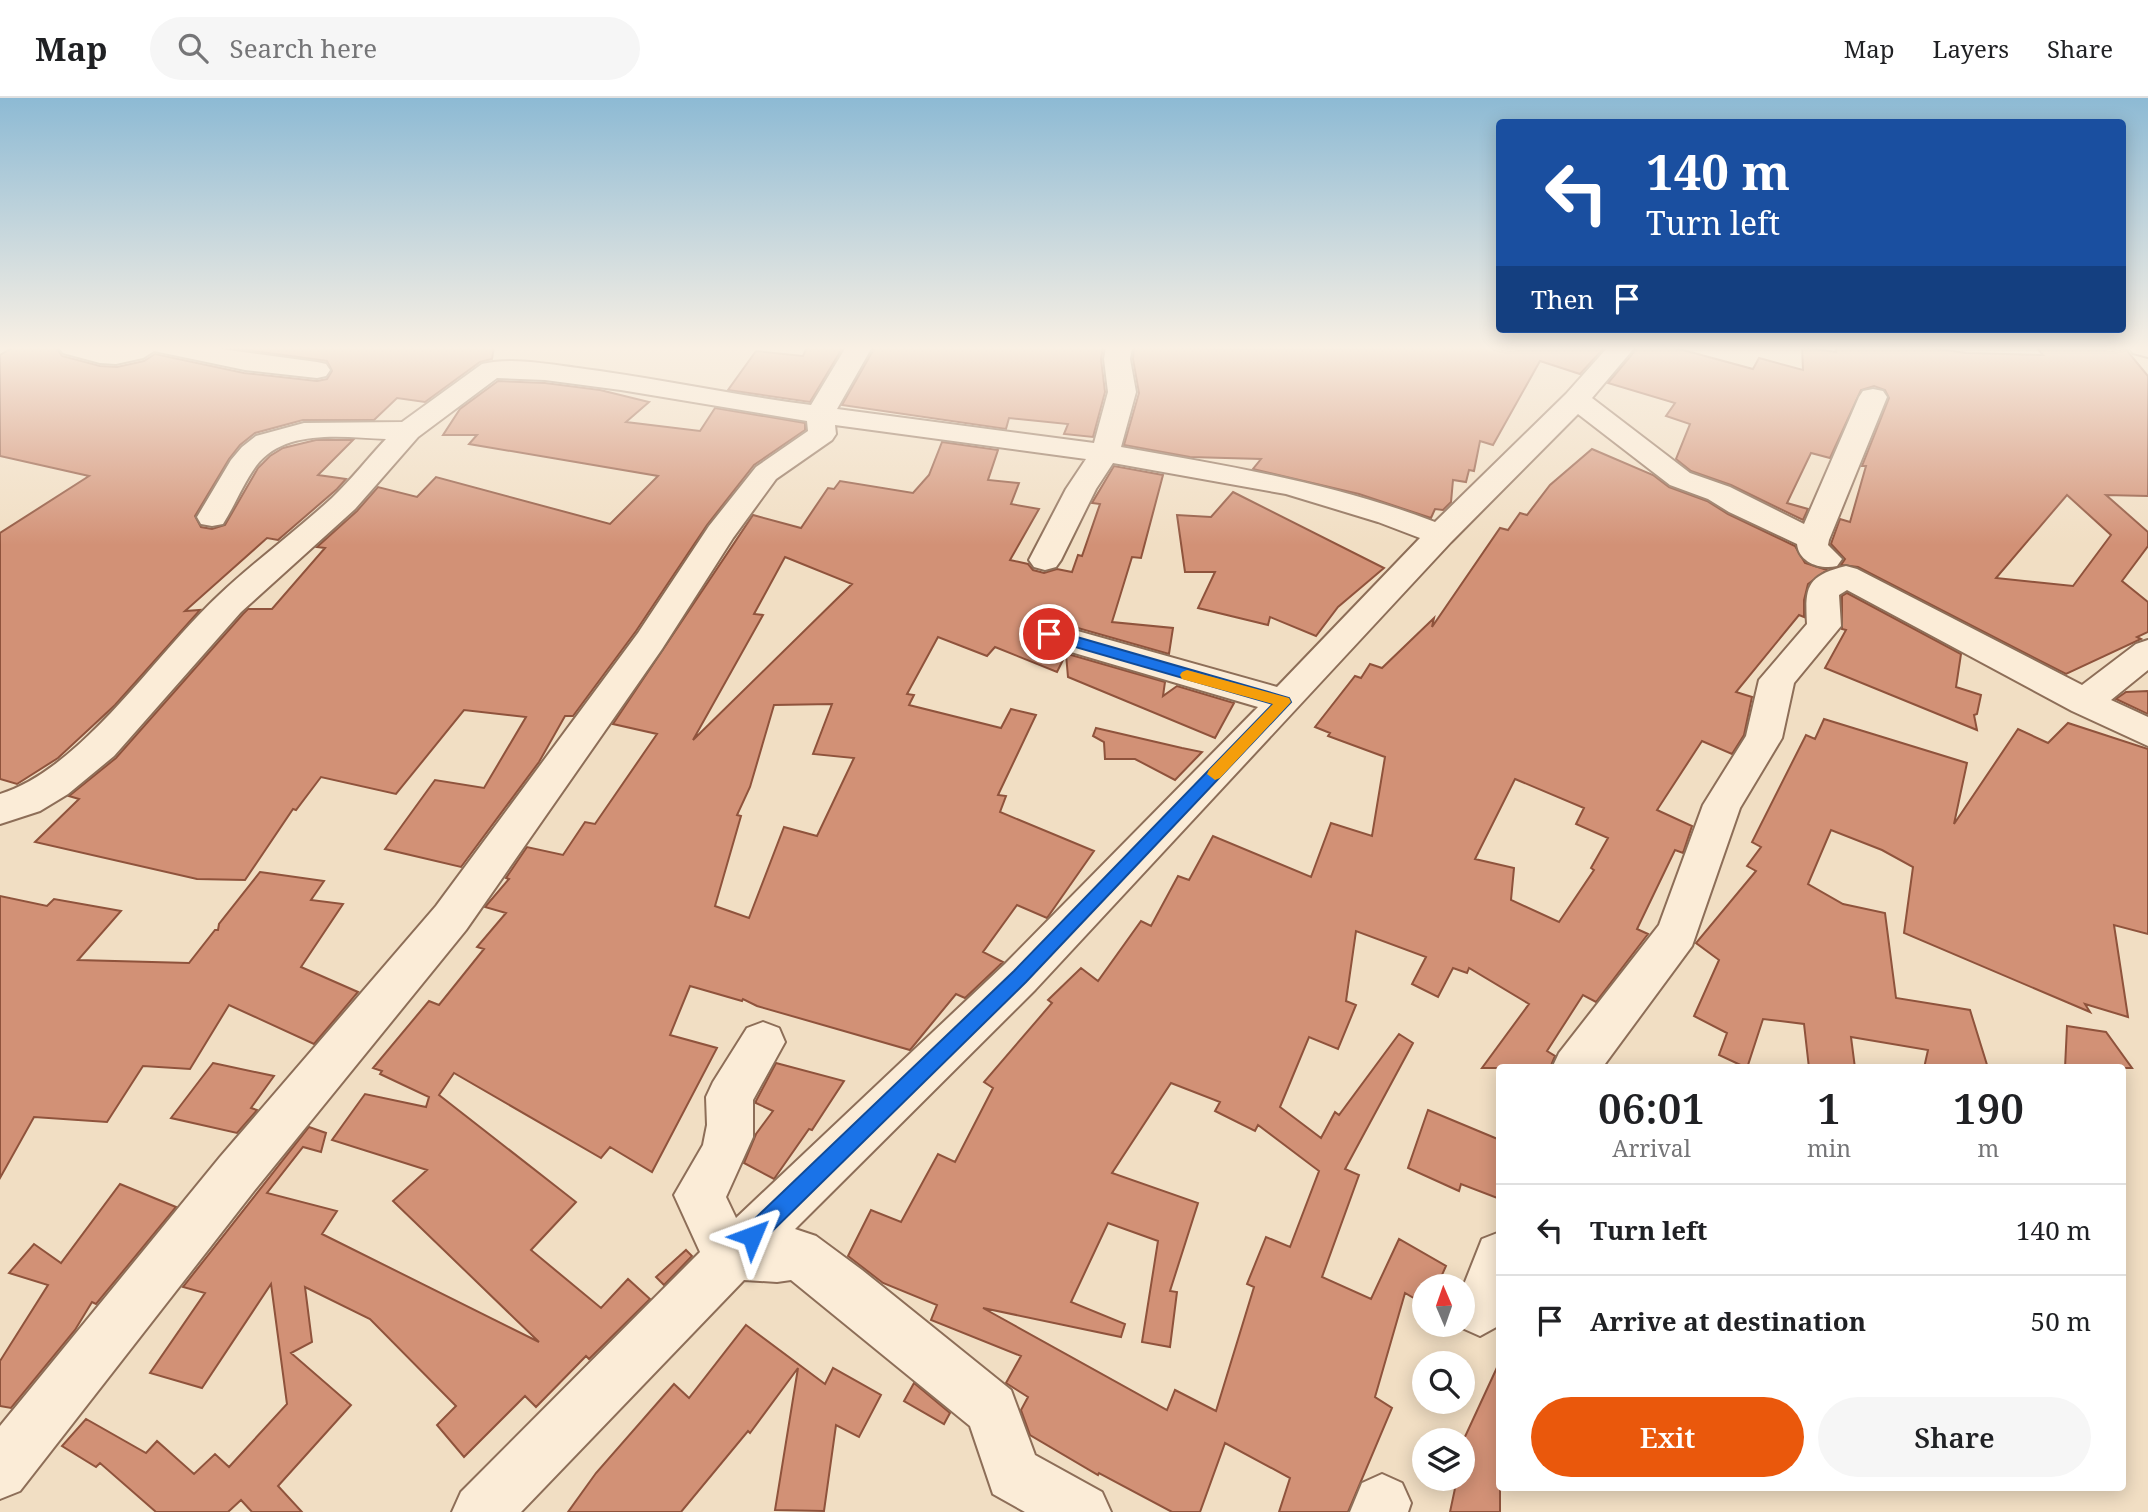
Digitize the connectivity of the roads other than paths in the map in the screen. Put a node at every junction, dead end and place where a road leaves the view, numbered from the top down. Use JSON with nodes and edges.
{"nodes":[{"id":1,"x":433,"y":413,"type":"edge"},
{"id":2,"x":814,"y":413,"type":"edge"},
{"id":3,"x":1116,"y":413,"type":"edge"},
{"id":4,"x":1563,"y":413,"type":"edge"},
{"id":5,"x":1595,"y":413,"type":"edge"},
{"id":6,"x":1866,"y":413,"type":"edge"},
{"id":7,"x":820,"y":414,"type":"junction"},
{"id":8,"x":408,"y":431,"type":"junction"},
{"id":9,"x":1105,"y":453,"type":"junction"},
{"id":10,"x":212,"y":517,"type":"dead end"},
{"id":11,"x":1440,"y":535,"type":"junction"},
{"id":12,"x":1813,"y":540,"type":"junction"},
{"id":13,"x":1045,"y":560,"type":"dead end"},
{"id":14,"x":1846,"y":576,"type":"junction"},
{"id":15,"x":1049,"y":634,"type":"dead end"},
{"id":16,"x":2148,"y":652,"type":"edge"},
{"id":17,"x":1284,"y":702,"type":"junction"},
{"id":18,"x":2085,"y":702,"type":"junction"},
{"id":19,"x":2148,"y":733,"type":"edge"},
{"id":20,"x":0,"y":809,"type":"edge"},
{"id":21,"x":763,"y":1042,"type":"dead end"},
{"id":22,"x":1578,"y":1064,"type":"edge"},
{"id":23,"x":733,"y":1255,"type":"junction"},
{"id":24,"x":1496,"y":1267,"type":"edge"},
{"id":25,"x":1480,"y":1310,"type":"dead end"},
{"id":26,"x":0,"y":1471,"type":"edge"},
{"id":27,"x":481,"y":1512,"type":"edge"},
{"id":28,"x":1082,"y":1512,"type":"edge"}],
"edges":[{"from":1,"to":8,"type":"street"},
{"from":2,"to":7,"type":"street"},
{"from":3,"to":9,"type":"street"},
{"from":4,"to":11,"type":"street"},
{"from":5,"to":12,"type":"street"},
{"from":6,"to":12,"type":"street"},
{"from":7,"to":9,"type":"street"},
{"from":7,"to":26,"type":"street"},
{"from":8,"to":10,"type":"street"},
{"from":8,"to":20,"type":"street"},
{"from":9,"to":11,"type":"street"},
{"from":9,"to":13,"type":"street"},
{"from":11,"to":17,"type":"street"},
{"from":12,"to":14,"type":"street"},
{"from":14,"to":18,"type":"street"},
{"from":14,"to":22,"type":"street"},
{"from":15,"to":17,"type":"street"},
{"from":16,"to":18,"type":"street"},
{"from":17,"to":23,"type":"street"},
{"from":18,"to":19,"type":"street"},
{"from":21,"to":23,"type":"street"},
{"from":23,"to":27,"type":"street"},
{"from":23,"to":28,"type":"street"},
{"from":24,"to":25,"type":"street"}]}
